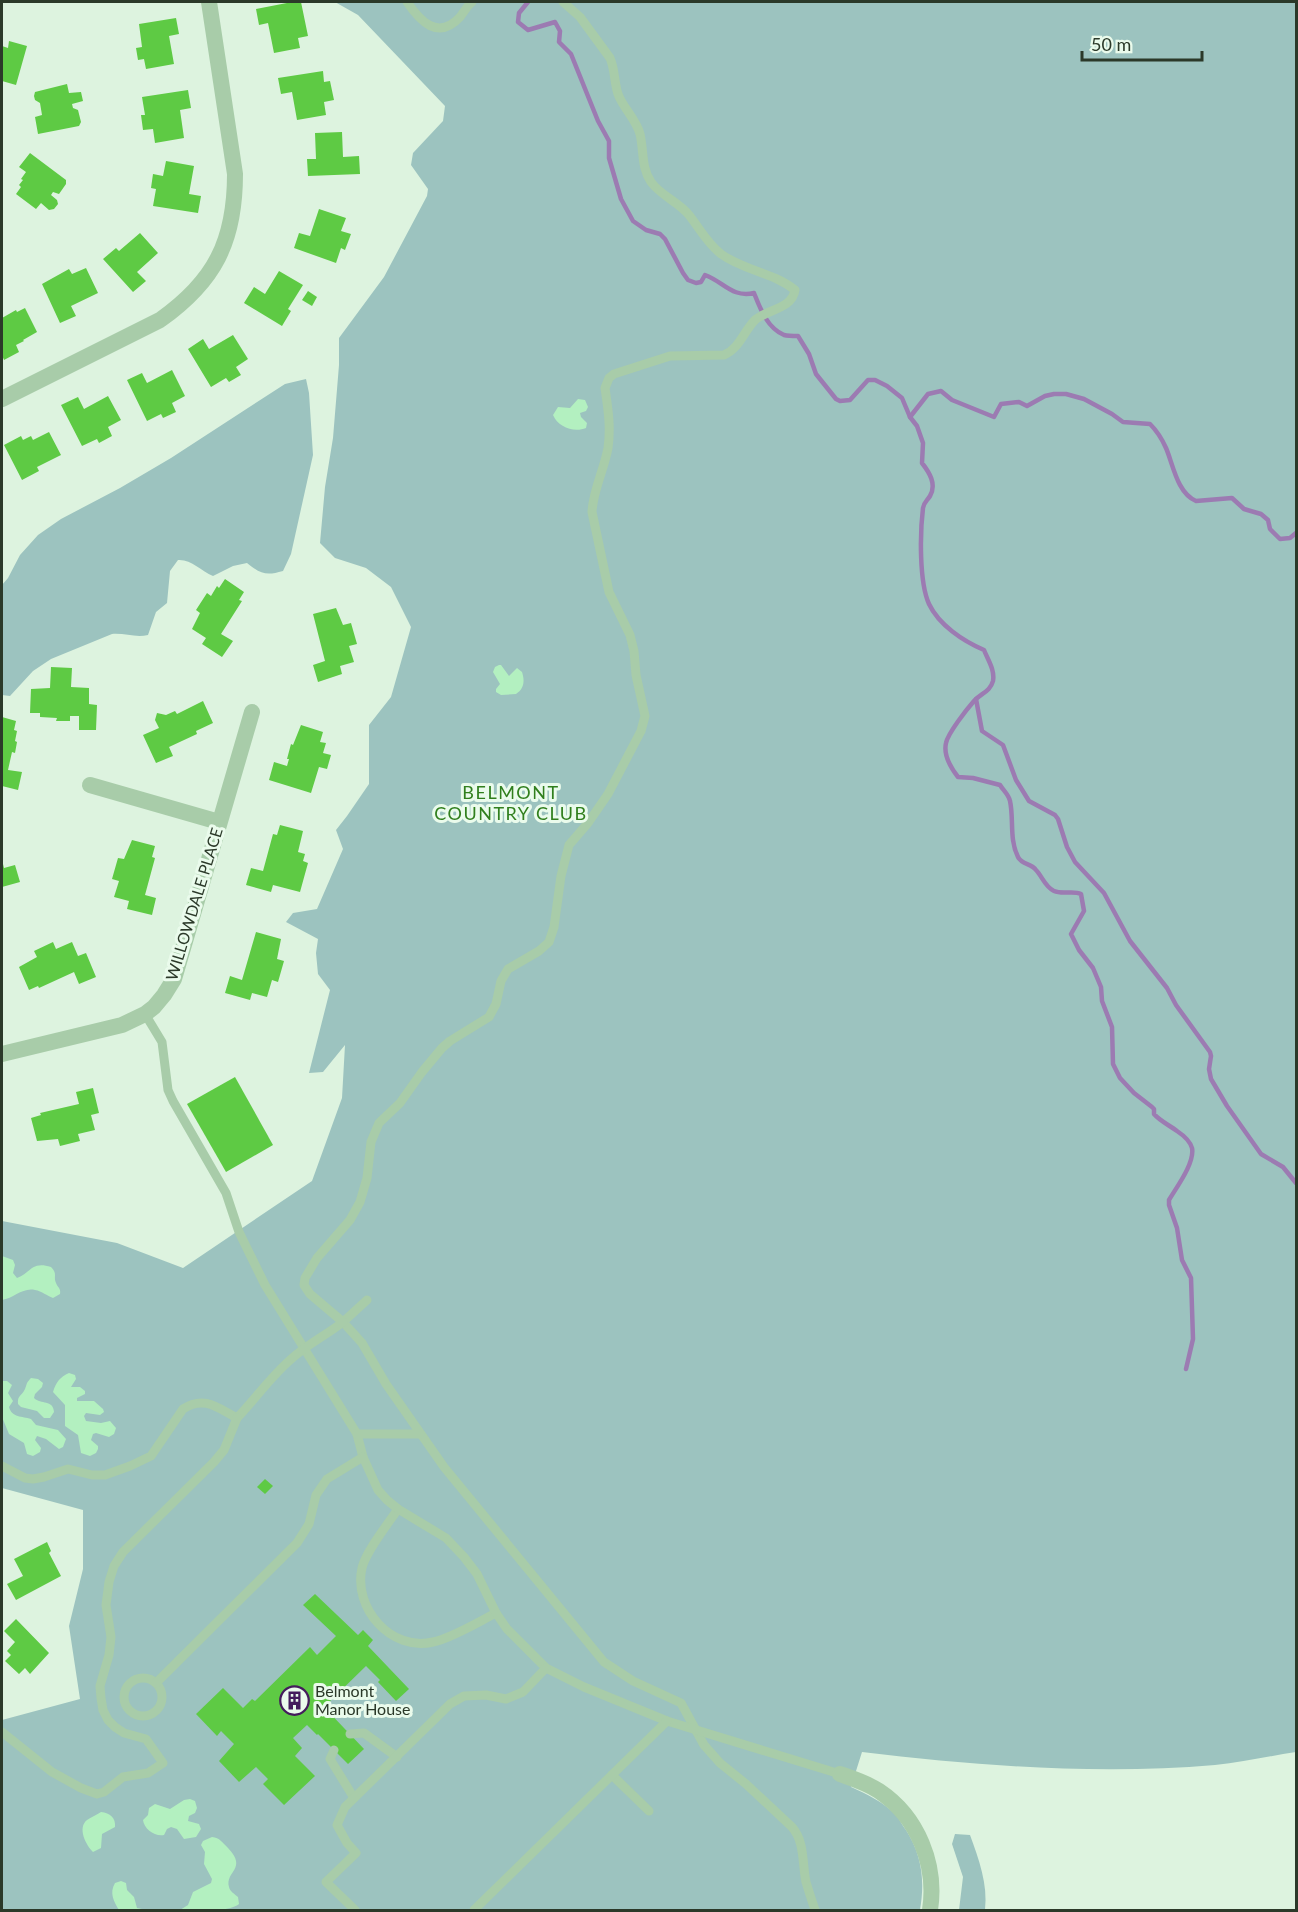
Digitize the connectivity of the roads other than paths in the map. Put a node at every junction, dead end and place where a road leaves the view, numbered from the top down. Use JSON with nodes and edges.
{"nodes":[{"id":1,"x":209,"y":2,"type":"edge"},
{"id":2,"x":407,"y":2,"type":"edge"},
{"id":3,"x":471,"y":2,"type":"edge"},
{"id":4,"x":563,"y":2,"type":"edge"},
{"id":5,"x":2,"y":399,"type":"edge"},
{"id":6,"x":252,"y":712,"type":"dead end"},
{"id":7,"x":90,"y":786,"type":"dead end"},
{"id":8,"x":219,"y":822,"type":"junction"},
{"id":9,"x":145,"y":1014,"type":"junction"},
{"id":10,"x":2,"y":1054,"type":"edge"},
{"id":11,"x":367,"y":1300,"type":"dead end"},
{"id":12,"x":343,"y":1322,"type":"junction"},
{"id":13,"x":303,"y":1348,"type":"junction"},
{"id":14,"x":237,"y":1418,"type":"junction"},
{"id":15,"x":357,"y":1434,"type":"junction"},
{"id":16,"x":420,"y":1434,"type":"junction"},
{"id":17,"x":363,"y":1457,"type":"junction"},
{"id":18,"x":2,"y":1466,"type":"edge"},
{"id":19,"x":398,"y":1509,"type":"junction"},
{"id":20,"x":496,"y":1613,"type":"junction"},
{"id":21,"x":546,"y":1668,"type":"junction"},
{"id":22,"x":156,"y":1683,"type":"junction"},
{"id":23,"x":668,"y":1720,"type":"junction"},
{"id":24,"x":696,"y":1730,"type":"junction"},
{"id":25,"x":2,"y":1732,"type":"edge"},
{"id":26,"x":350,"y":1734,"type":"dead end"},
{"id":27,"x":334,"y":1750,"type":"dead end"},
{"id":28,"x":396,"y":1757,"type":"junction"},
{"id":29,"x":840,"y":1774,"type":"joint"},
{"id":30,"x":612,"y":1775,"type":"junction"},
{"id":31,"x":354,"y":1798,"type":"junction"},
{"id":32,"x":649,"y":1811,"type":"dead end"},
{"id":33,"x":355,"y":1911,"type":"edge"},
{"id":34,"x":474,"y":1911,"type":"edge"},
{"id":35,"x":815,"y":1911,"type":"edge"},
{"id":36,"x":930,"y":1911,"type":"edge"}],
"edges":[{"from":1,"to":5,"type":"street"},
{"from":2,"to":3,"type":"lane"},
{"from":4,"to":12,"type":"lane"},
{"from":6,"to":8,"type":"street","name":"WILLOWDALE PLACE"},
{"from":7,"to":8,"type":"street"},
{"from":8,"to":9,"type":"street","name":"WILLOWDALE PLACE"},
{"from":9,"to":10,"type":"street","name":"WILLOWDALE PLACE"},
{"from":9,"to":13,"type":"lane"},
{"from":11,"to":12,"type":"lane"},
{"from":12,"to":13,"type":"lane"},
{"from":12,"to":16,"type":"lane"},
{"from":13,"to":14,"type":"lane"},
{"from":13,"to":15,"type":"lane"},
{"from":14,"to":18,"type":"lane"},
{"from":14,"to":25,"type":"lane"},
{"from":15,"to":16,"type":"lane"},
{"from":15,"to":17,"type":"lane"},
{"from":16,"to":24,"type":"lane"},
{"from":17,"to":19,"type":"lane"},
{"from":17,"to":22,"type":"lane"},
{"from":19,"to":20,"type":"lane"},
{"from":19,"to":20,"type":"lane"},
{"from":20,"to":21,"type":"lane"},
{"from":21,"to":23,"type":"lane"},
{"from":21,"to":28,"type":"lane"},
{"from":22,"to":22,"type":"lane"},
{"from":23,"to":24,"type":"lane"},
{"from":23,"to":30,"type":"lane"},
{"from":24,"to":29,"type":"lane"},
{"from":24,"to":35,"type":"lane"},
{"from":26,"to":28,"type":"lane"},
{"from":27,"to":31,"type":"lane"},
{"from":28,"to":31,"type":"lane"},
{"from":29,"to":36,"type":"street"},
{"from":30,"to":32,"type":"lane"},
{"from":30,"to":34,"type":"lane"},
{"from":31,"to":33,"type":"lane"}]}
